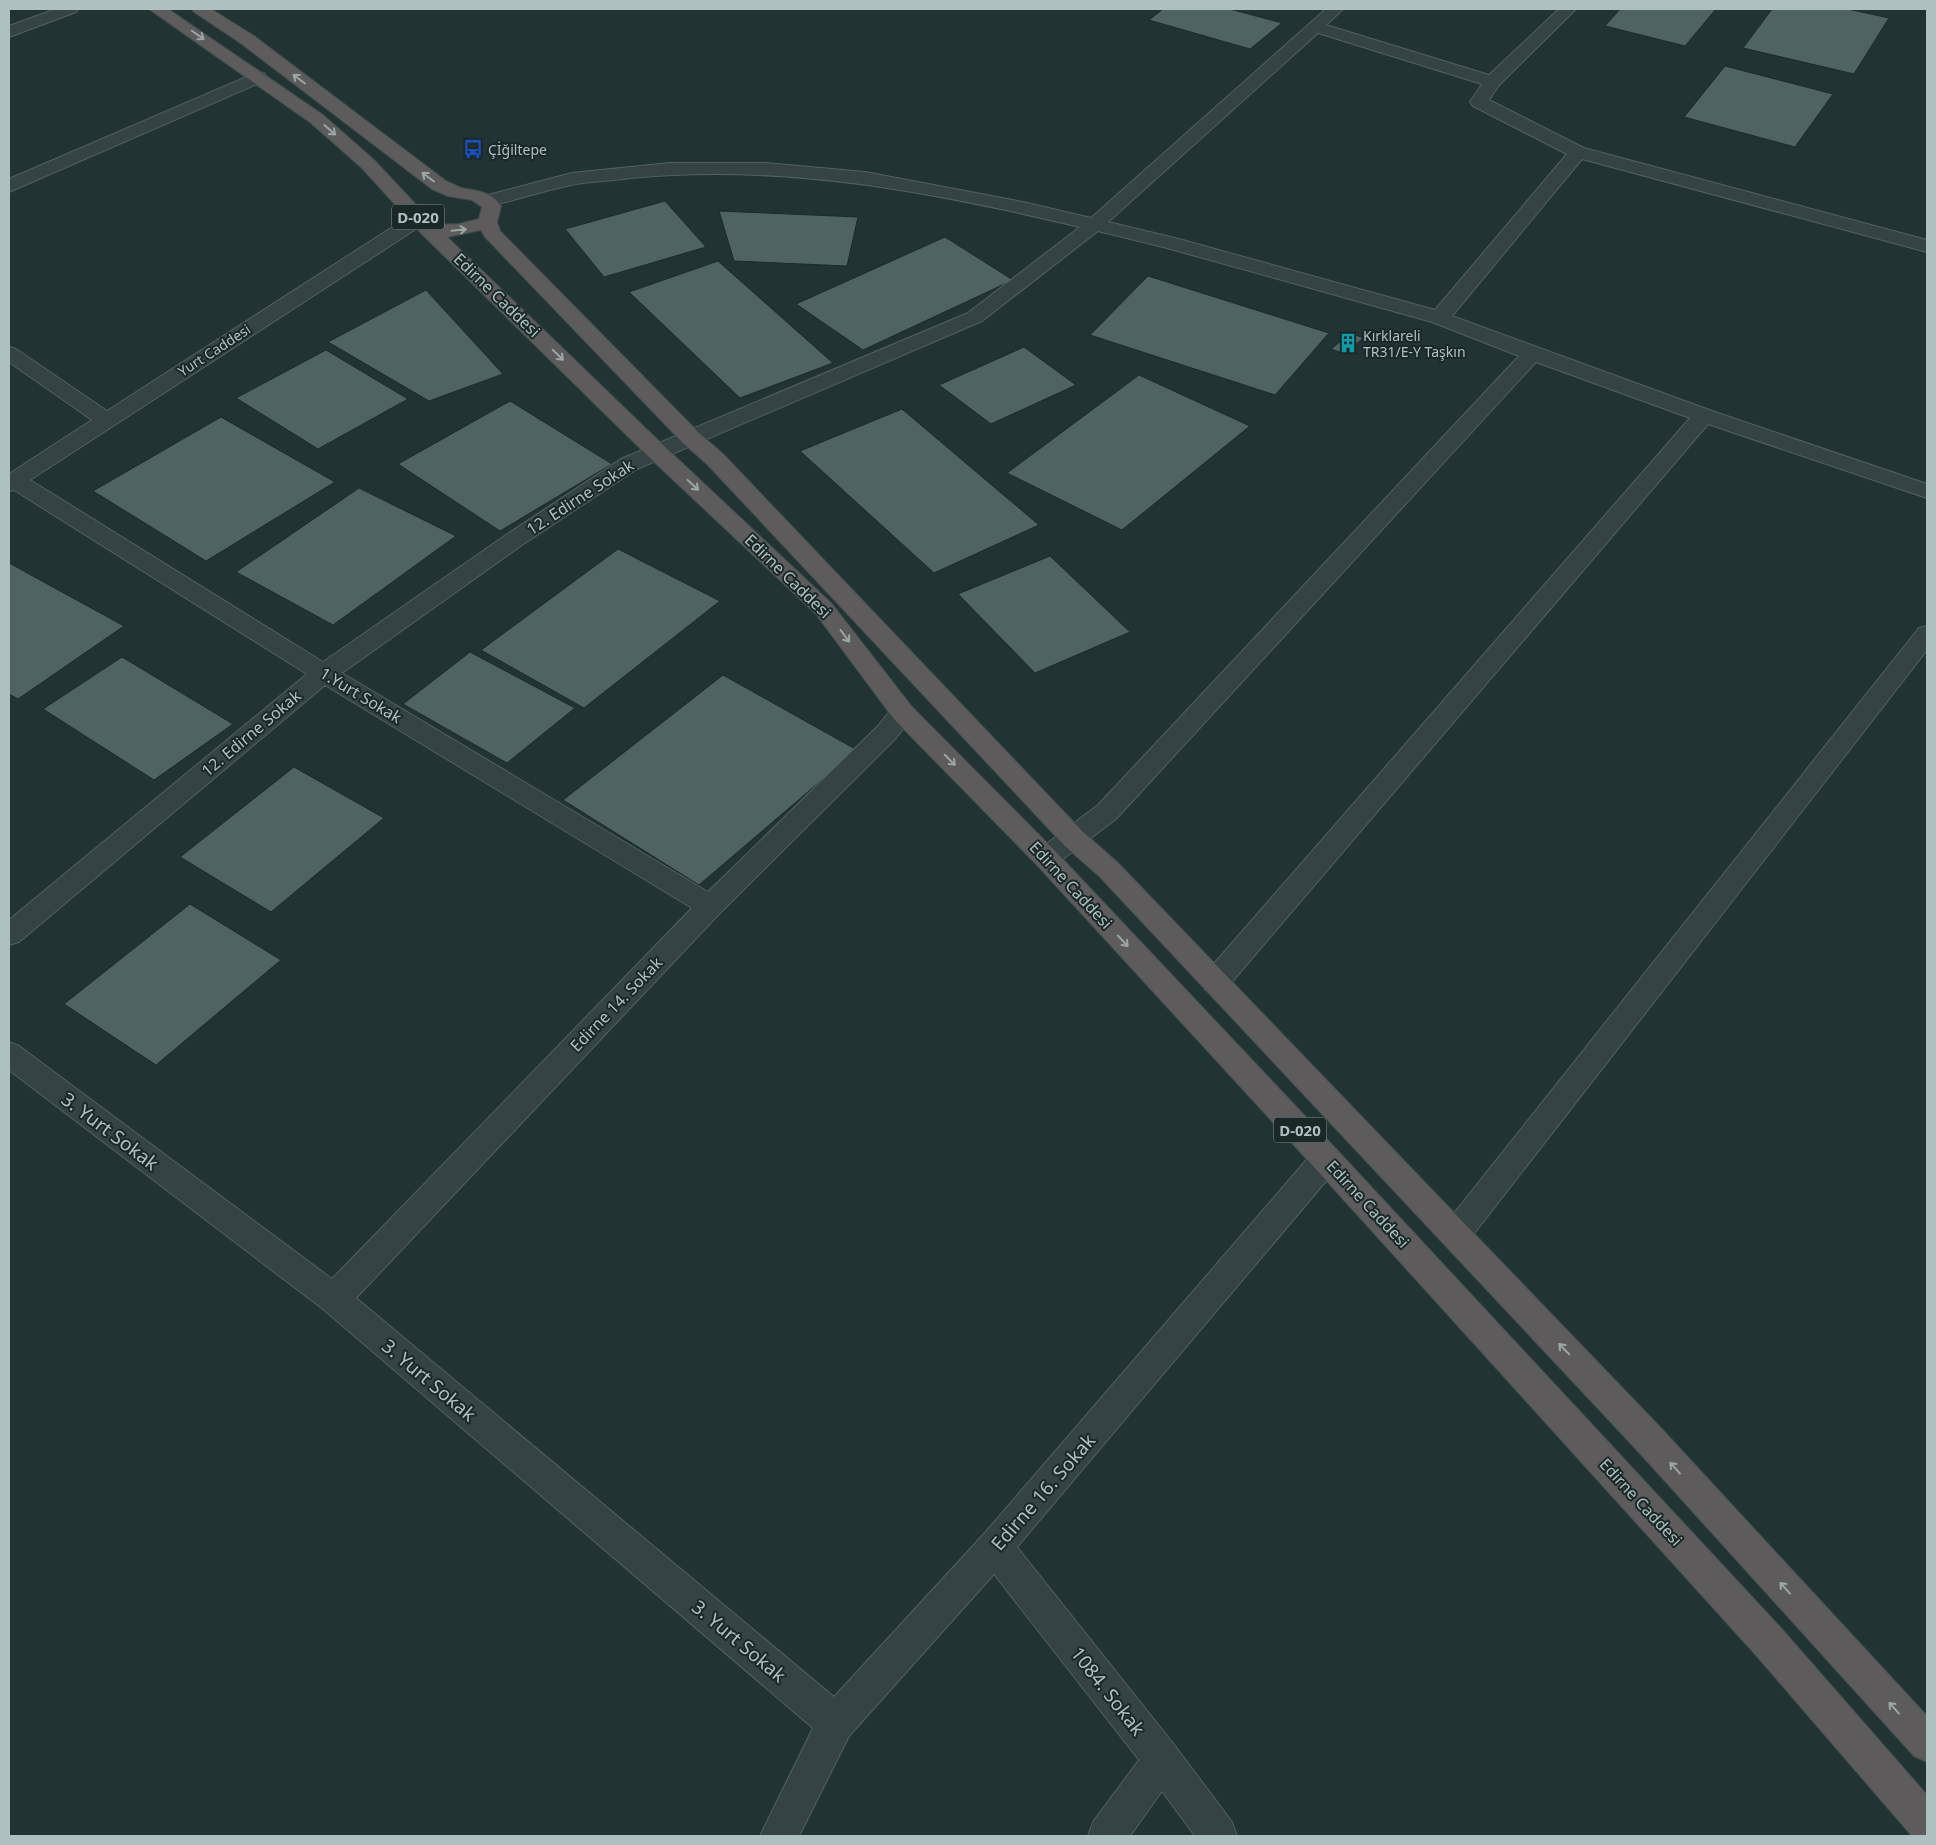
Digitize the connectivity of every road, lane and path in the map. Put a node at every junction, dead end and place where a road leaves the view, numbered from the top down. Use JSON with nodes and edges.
{"nodes":[{"id":1,"x":70,"y":9,"type":"edge"},
{"id":2,"x":157,"y":9,"type":"edge"},
{"id":3,"x":200,"y":9,"type":"edge"},
{"id":4,"x":1335,"y":9,"type":"edge"},
{"id":5,"x":1568,"y":9,"type":"edge"},
{"id":6,"x":1314,"y":27,"type":"junction"},
{"id":7,"x":9,"y":32,"type":"edge"},
{"id":8,"x":258,"y":77,"type":"junction"},
{"id":9,"x":1492,"y":82,"type":"junction"},
{"id":10,"x":1578,"y":152,"type":"junction"},
{"id":11,"x":9,"y":186,"type":"edge"},
{"id":12,"x":476,"y":202,"type":"junction"},
{"id":13,"x":422,"y":221,"type":"junction"},
{"id":14,"x":1093,"y":226,"type":"junction"},
{"id":15,"x":1927,"y":246,"type":"edge"},
{"id":16,"x":1439,"y":318,"type":"junction"},
{"id":17,"x":9,"y":353,"type":"edge"},
{"id":18,"x":1532,"y":354,"type":"junction"},
{"id":19,"x":1704,"y":416,"type":"junction"},
{"id":20,"x":106,"y":420,"type":"junction"},
{"id":21,"x":691,"y":438,"type":"junction"},
{"id":22,"x":657,"y":452,"type":"junction"},
{"id":23,"x":12,"y":482,"type":"edge"},
{"id":24,"x":1927,"y":491,"type":"edge"},
{"id":25,"x":1927,"y":634,"type":"edge"},
{"id":26,"x":324,"y":673,"type":"junction"},
{"id":27,"x":903,"y":713,"type":"junction"},
{"id":28,"x":1074,"y":839,"type":"junction"},
{"id":29,"x":1046,"y":858,"type":"junction"},
{"id":30,"x":710,"y":906,"type":"junction"},
{"id":31,"x":9,"y":935,"type":"edge"},
{"id":32,"x":1215,"y":982,"type":"junction"},
{"id":33,"x":9,"y":1054,"type":"edge"},
{"id":34,"x":1326,"y":1159,"type":"junction"},
{"id":35,"x":1455,"y":1235,"type":"junction"},
{"id":36,"x":334,"y":1299,"type":"junction"},
{"id":37,"x":995,"y":1547,"type":"junction"},
{"id":38,"x":836,"y":1723,"type":"junction"},
{"id":39,"x":1927,"y":1744,"type":"edge"},
{"id":40,"x":1162,"y":1759,"type":"junction"},
{"id":41,"x":1927,"y":1824,"type":"edge"},
{"id":42,"x":779,"y":1836,"type":"edge"},
{"id":43,"x":1108,"y":1836,"type":"edge"},
{"id":44,"x":1218,"y":1836,"type":"edge"}],
"edges":[{"from":1,"to":7,"type":"street"},
{"from":2,"to":8,"type":"highway","name":"Edirne Caddesi","number":"D-020","one_way":true},
{"from":12,"to":3,"type":"highway","name":"Edirne Caddesi","number":"D-020","one_way":true},
{"from":4,"to":6,"type":"street","name":"12. Edirne Sokak"},
{"from":5,"to":9,"type":"street"},
{"from":6,"to":9,"type":"street"},
{"from":6,"to":14,"type":"street","name":"12. Edirne Sokak"},
{"from":8,"to":11,"type":"street"},
{"from":8,"to":13,"type":"highway","name":"Edirne Caddesi","number":"D-020","one_way":true},
{"from":9,"to":10,"type":"street"},
{"from":10,"to":15,"type":"street"},
{"from":10,"to":16,"type":"street"},
{"from":12,"to":13,"type":"highway"},
{"from":13,"to":12,"type":"highway","one_way":true},
{"from":12,"to":14,"type":"street"},
{"from":12,"to":21,"type":"highway","name":"Edirne Caddesi"},
{"from":13,"to":20,"type":"street","name":"Yurt Caddesi"},
{"from":13,"to":22,"type":"highway","name":"Edirne Caddesi","number":"D-020","one_way":true},
{"from":14,"to":16,"type":"street"},
{"from":14,"to":21,"type":"street","name":"12. Edirne Sokak"},
{"from":16,"to":18,"type":"street"},
{"from":17,"to":20,"type":"street"},
{"from":18,"to":19,"type":"street"},
{"from":18,"to":28,"type":"street"},
{"from":19,"to":24,"type":"street"},
{"from":19,"to":32,"type":"street"},
{"from":20,"to":23,"type":"street","name":"Yurt Caddesi"},
{"from":21,"to":22,"type":"street","name":"12. Edirne Sokak"},
{"from":21,"to":28,"type":"highway","name":"Edirne Caddesi"},
{"from":22,"to":26,"type":"street","name":"12. Edirne Sokak"},
{"from":22,"to":27,"type":"highway","name":"Edirne Caddesi","number":"D-020","one_way":true},
{"from":23,"to":26,"type":"street","name":"1.Yurt Sokak"},
{"from":25,"to":35,"type":"street"},
{"from":26,"to":30,"type":"street","name":"1.Yurt Sokak"},
{"from":26,"to":31,"type":"street","name":"12. Edirne Sokak"},
{"from":27,"to":29,"type":"highway","name":"Edirne Caddesi","number":"D-020","one_way":true},
{"from":27,"to":30,"type":"street","name":"Edirne 14. Sokak"},
{"from":28,"to":29,"type":"street"},
{"from":28,"to":32,"type":"highway","name":"Edirne Caddesi"},
{"from":29,"to":34,"type":"highway","name":"Edirne Caddesi","number":"D-020","one_way":true},
{"from":30,"to":36,"type":"street","name":"Edirne 14. Sokak"},
{"from":32,"to":35,"type":"highway","name":"Edirne Caddesi"},
{"from":33,"to":36,"type":"street","name":"3. Yurt Sokak"},
{"from":34,"to":37,"type":"street","name":"Edirne 16. Sokak"},
{"from":34,"to":41,"type":"highway","name":"Edirne Caddesi","number":"D-020"},
{"from":39,"to":35,"type":"highway","name":"Edirne Caddesi","one_way":true},
{"from":36,"to":38,"type":"street","name":"3. Yurt Sokak"},
{"from":37,"to":38,"type":"street","name":"Edirne 16. Sokak"},
{"from":37,"to":40,"type":"street","name":"1084. Sokak"},
{"from":38,"to":42,"type":"street","name":"Edirne 16. Sokak"},
{"from":40,"to":43,"type":"street"},
{"from":40,"to":44,"type":"street","name":"1084. Sokak"}]}
